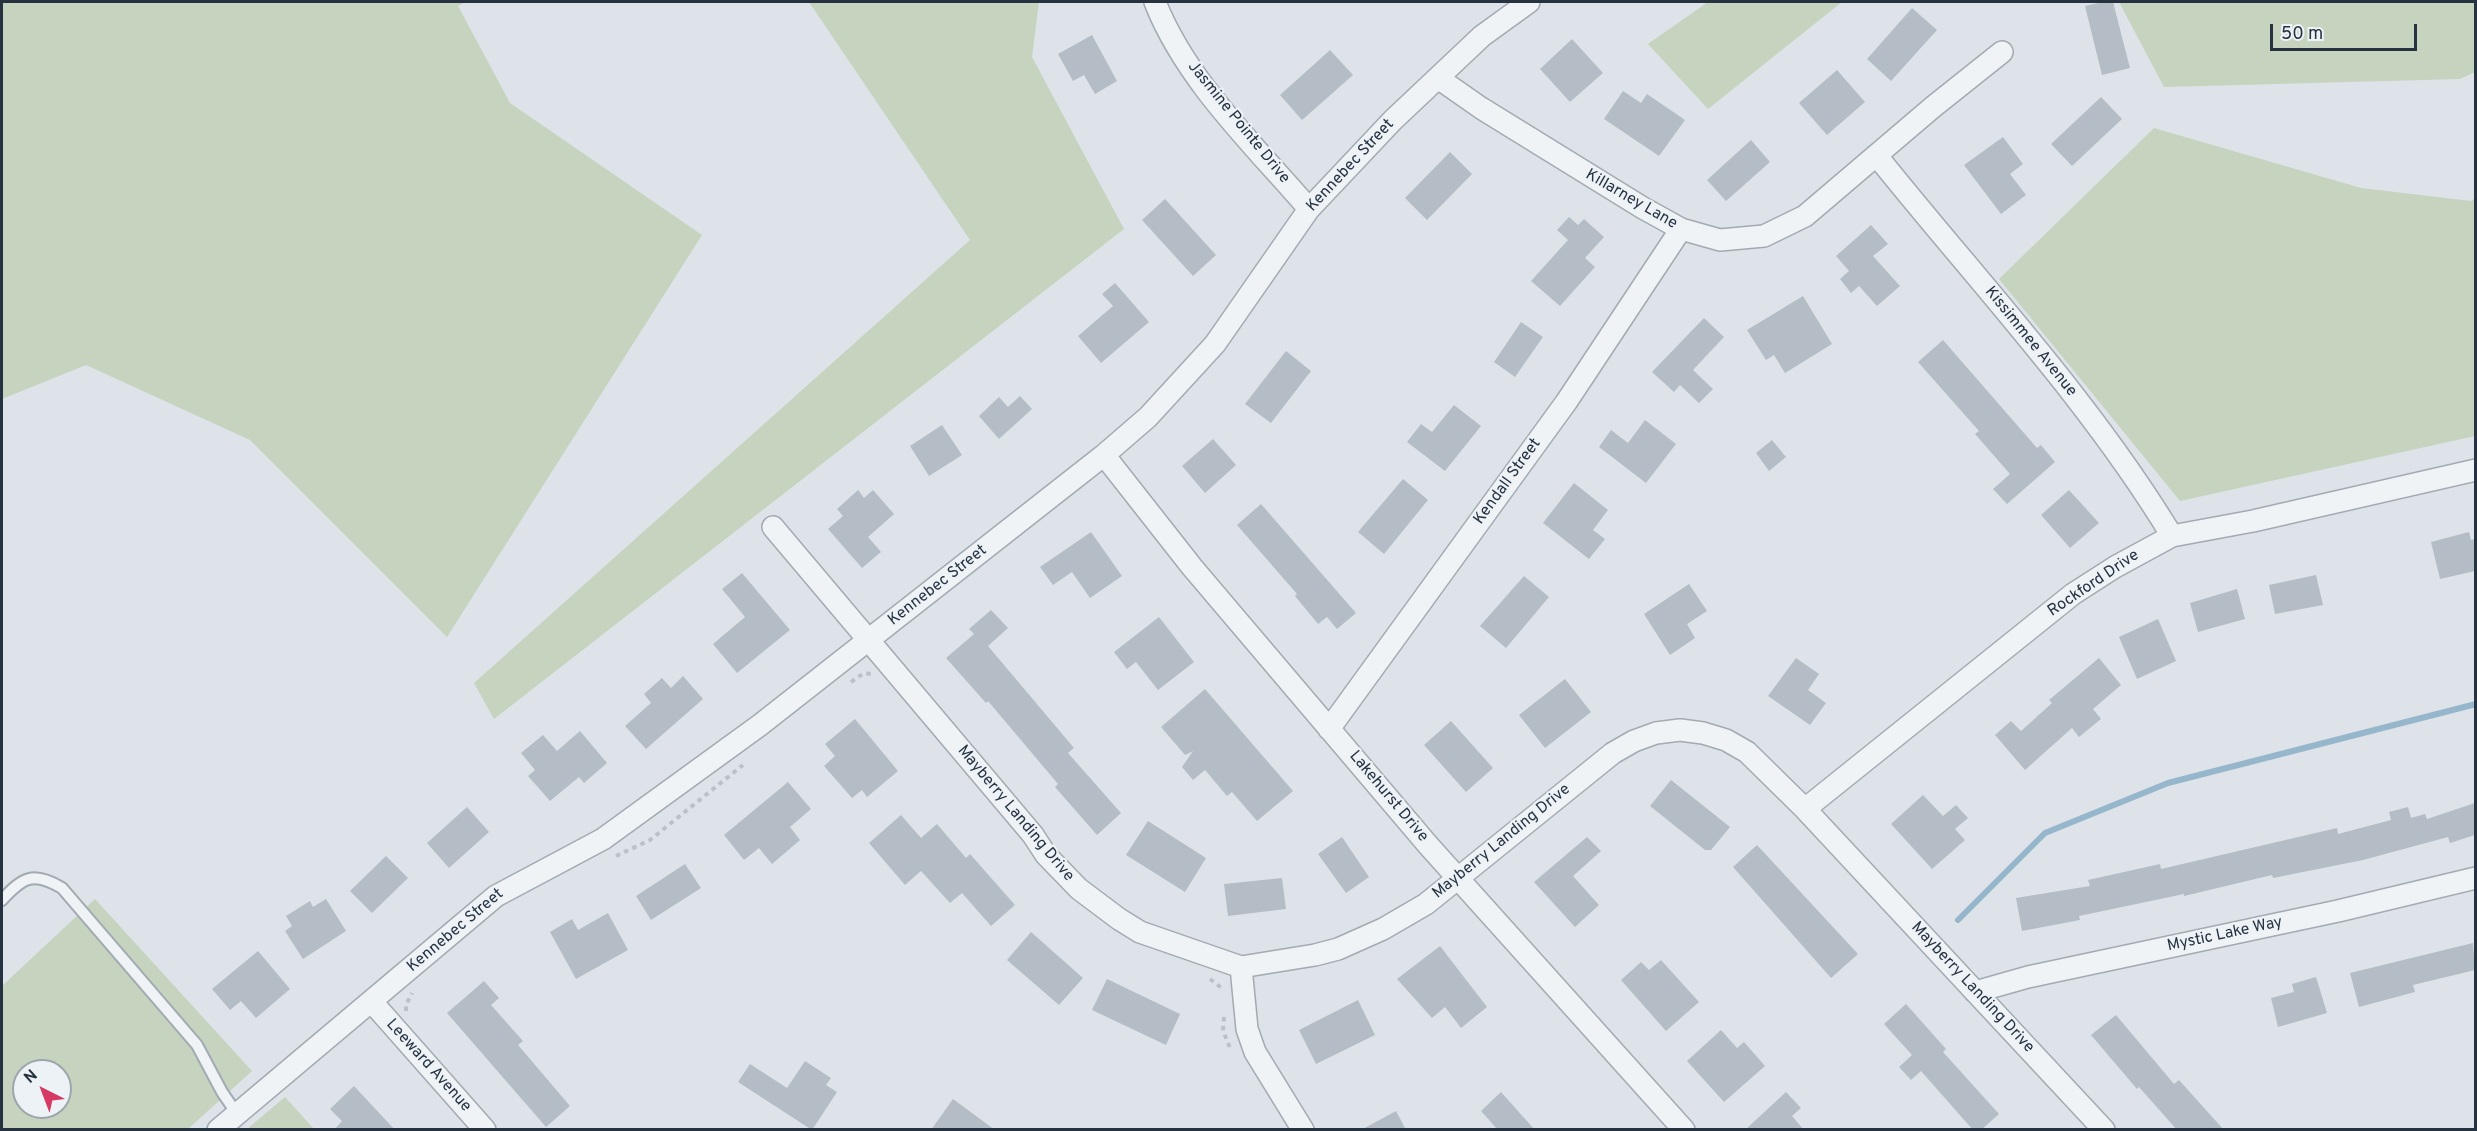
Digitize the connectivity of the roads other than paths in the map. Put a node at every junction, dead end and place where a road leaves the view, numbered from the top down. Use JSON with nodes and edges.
{"nodes":[{"id":1,"x":1155,"y":2,"type":"edge"},
{"id":2,"x":1529,"y":2,"type":"edge"},
{"id":3,"x":2002,"y":52,"type":"dead end"},
{"id":4,"x":1438,"y":78,"type":"junction"},
{"id":5,"x":1877,"y":156,"type":"junction"},
{"id":6,"x":1309,"y":209,"type":"junction"},
{"id":7,"x":1681,"y":229,"type":"junction"},
{"id":8,"x":1104,"y":455,"type":"junction"},
{"id":9,"x":2475,"y":470,"type":"edge"},
{"id":10,"x":773,"y":527,"type":"dead end"},
{"id":11,"x":2172,"y":536,"type":"junction"},
{"id":12,"x":869,"y":638,"type":"junction"},
{"id":13,"x":1329,"y":729,"type":"junction"},
{"id":14,"x":1805,"y":809,"type":"junction"},
{"id":15,"x":2475,"y":878,"type":"edge"},
{"id":16,"x":1459,"y":879,"type":"junction"},
{"id":17,"x":2,"y":900,"type":"edge"},
{"id":18,"x":1240,"y":967,"type":"junction"},
{"id":19,"x":1975,"y":992,"type":"junction"},
{"id":20,"x":372,"y":1002,"type":"junction"},
{"id":21,"x":237,"y":1114,"type":"junction"},
{"id":22,"x":218,"y":1130,"type":"edge"},
{"id":23,"x":485,"y":1130,"type":"edge"},
{"id":24,"x":1303,"y":1130,"type":"edge"},
{"id":25,"x":1684,"y":1130,"type":"edge"},
{"id":26,"x":2104,"y":1130,"type":"edge"}],
"edges":[{"from":1,"to":6,"type":"street","name":"Jasmine Pointe Drive"},
{"from":2,"to":4,"type":"street","name":"Kennebec Street"},
{"from":3,"to":5,"type":"street","name":"Killarney Lane"},
{"from":4,"to":6,"type":"street","name":"Kennebec Street"},
{"from":4,"to":7,"type":"street","name":"Killarney Lane"},
{"from":5,"to":7,"type":"street","name":"Killarney Lane"},
{"from":5,"to":11,"type":"street","name":"Kissimmee Avenue"},
{"from":6,"to":8,"type":"street","name":"Kennebec Street"},
{"from":7,"to":13,"type":"street","name":"Kendall Street"},
{"from":8,"to":12,"type":"street","name":"Kennebec Street"},
{"from":8,"to":13,"type":"street","name":"Lakehurst Drive"},
{"from":9,"to":11,"type":"street","name":"Rockford Drive"},
{"from":10,"to":12,"type":"street","name":"Mayberry Landing Drive"},
{"from":11,"to":14,"type":"street","name":"Rockford Drive"},
{"from":12,"to":18,"type":"street","name":"Mayberry Landing Drive"},
{"from":12,"to":20,"type":"street","name":"Kennebec Street"},
{"from":13,"to":16,"type":"street","name":"Lakehurst Drive"},
{"from":14,"to":16,"type":"street","name":"Mayberry Landing Drive"},
{"from":14,"to":19,"type":"street","name":"Mayberry Landing Drive"},
{"from":15,"to":19,"type":"street","name":"Mystic Lake Way"},
{"from":16,"to":18,"type":"street","name":"Mayberry Landing Drive"},
{"from":16,"to":25,"type":"street","name":"Lakehurst Drive"},
{"from":17,"to":21,"type":"lane"},
{"from":18,"to":24,"type":"street"},
{"from":19,"to":26,"type":"street","name":"Mayberry Landing Drive"},
{"from":20,"to":21,"type":"street","name":"Kennebec Street"},
{"from":20,"to":23,"type":"street","name":"Leeward Avenue"},
{"from":21,"to":22,"type":"street","name":"Kennebec Street"}]}
